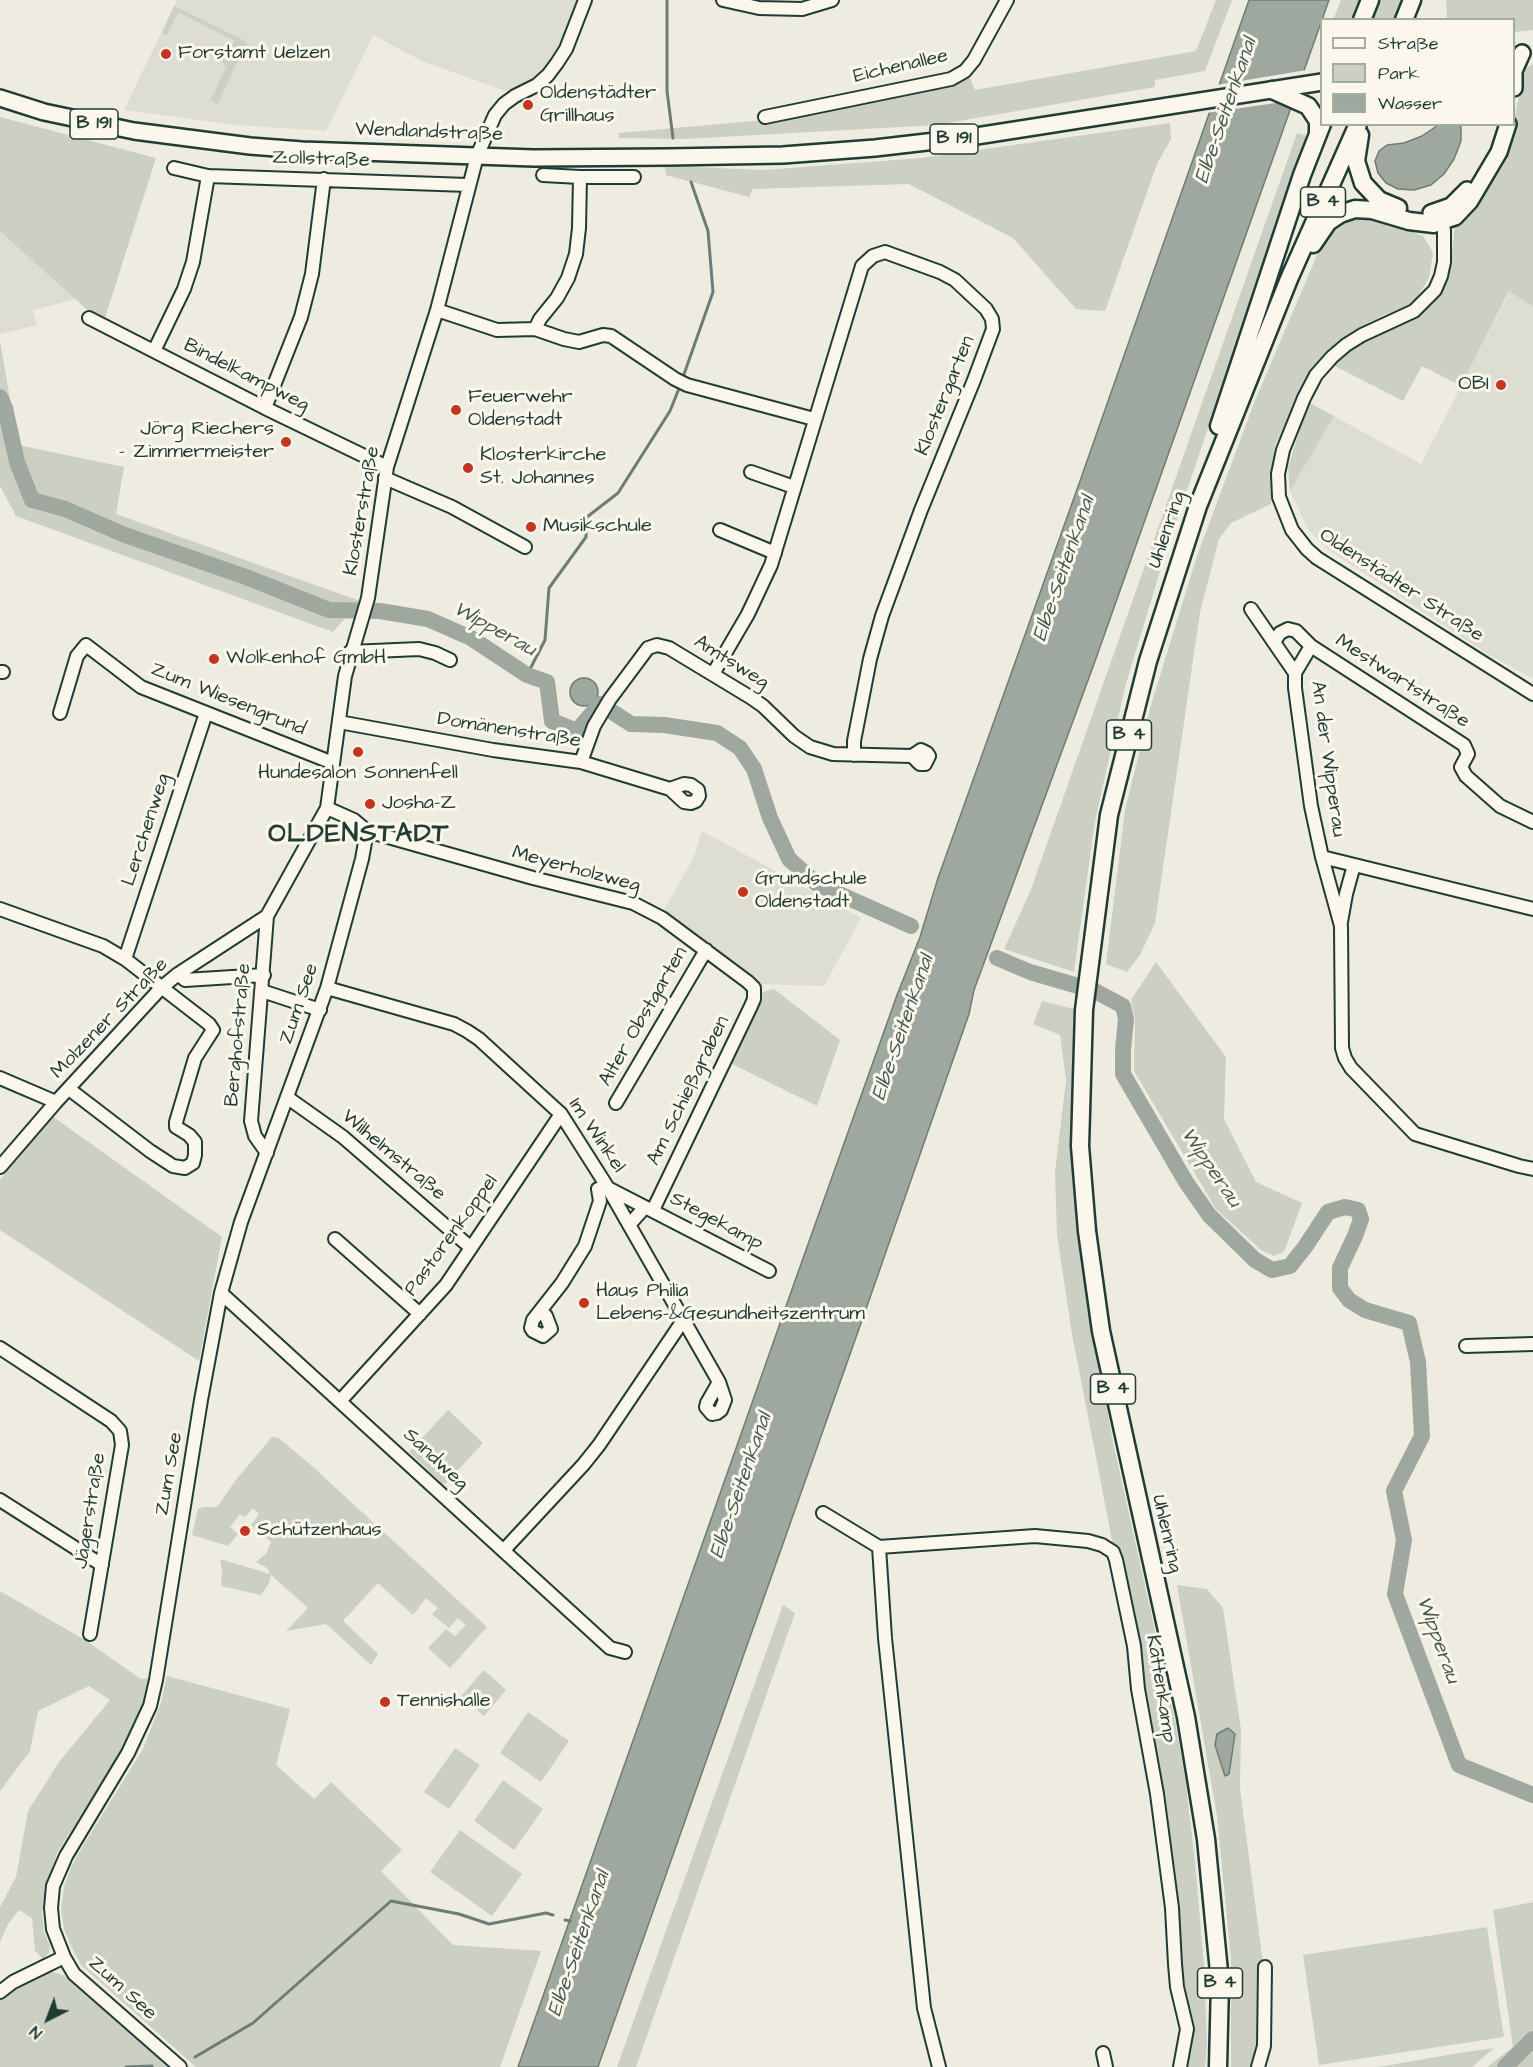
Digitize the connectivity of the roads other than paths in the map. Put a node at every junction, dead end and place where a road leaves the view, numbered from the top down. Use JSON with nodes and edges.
{"nodes":[{"id":1,"x":585,"y":0,"type":"edge"},
{"id":2,"x":723,"y":0,"type":"edge"},
{"id":3,"x":832,"y":0,"type":"edge"},
{"id":4,"x":1007,"y":0,"type":"edge"},
{"id":5,"x":1370,"y":0,"type":"edge"},
{"id":6,"x":1412,"y":0,"type":"edge"},
{"id":7,"x":1363,"y":18,"type":"edge"},
{"id":8,"x":1405,"y":18,"type":"edge"},
{"id":9,"x":1523,"y":53,"type":"edge"},
{"id":10,"x":1515,"y":69,"type":"edge"},
{"id":11,"x":1317,"y":83,"type":"edge"},
{"id":12,"x":1272,"y":90,"type":"junction"},
{"id":13,"x":0,"y":98,"type":"edge"},
{"id":14,"x":765,"y":117,"type":"dead end"},
{"id":15,"x":1357,"y":126,"type":"edge"},
{"id":16,"x":1363,"y":126,"type":"edge"},
{"id":17,"x":1501,"y":126,"type":"edge"},
{"id":18,"x":1507,"y":126,"type":"edge"},
{"id":19,"x":1320,"y":129,"type":"edge"},
{"id":20,"x":477,"y":156,"type":"junction"},
{"id":21,"x":174,"y":168,"type":"dead end"},
{"id":22,"x":543,"y":175,"type":"dead end"},
{"id":23,"x":208,"y":176,"type":"junction"},
{"id":24,"x":580,"y":177,"type":"junction"},
{"id":25,"x":634,"y":177,"type":"dead end"},
{"id":26,"x":324,"y":179,"type":"junction"},
{"id":27,"x":468,"y":185,"type":"junction"},
{"id":28,"x":1436,"y":218,"type":"junction"},
{"id":29,"x":1289,"y":279,"type":"junction"},
{"id":30,"x":437,"y":310,"type":"junction"},
{"id":31,"x":89,"y":318,"type":"dead end"},
{"id":32,"x":535,"y":329,"type":"junction"},
{"id":33,"x":154,"y":351,"type":"junction"},
{"id":34,"x":265,"y":408,"type":"junction"},
{"id":35,"x":814,"y":419,"type":"junction"},
{"id":36,"x":751,"y":472,"type":"dead end"},
{"id":37,"x":386,"y":473,"type":"junction"},
{"id":38,"x":794,"y":487,"type":"junction"},
{"id":39,"x":1198,"y":506,"type":"junction"},
{"id":40,"x":720,"y":530,"type":"dead end"},
{"id":41,"x":525,"y":547,"type":"dead end"},
{"id":42,"x":775,"y":553,"type":"junction"},
{"id":43,"x":1251,"y":609,"type":"dead end"},
{"id":44,"x":1274,"y":642,"type":"junction"},
{"id":45,"x":1311,"y":646,"type":"junction"},
{"id":46,"x":351,"y":652,"type":"junction"},
{"id":47,"x":450,"y":660,"type":"dead end"},
{"id":48,"x":1295,"y":673,"type":"junction"},
{"id":49,"x":713,"y":674,"type":"junction"},
{"id":50,"x":1533,"y":694,"type":"edge"},
{"id":51,"x":60,"y":713,"type":"dead end"},
{"id":52,"x":206,"y":713,"type":"junction"},
{"id":53,"x":339,"y":722,"type":"junction"},
{"id":54,"x":854,"y":755,"type":"junction"},
{"id":55,"x":912,"y":756,"type":"dead end"},
{"id":56,"x":581,"y":762,"type":"junction"},
{"id":57,"x":333,"y":763,"type":"junction"},
{"id":58,"x":670,"y":789,"type":"dead end"},
{"id":59,"x":327,"y":808,"type":"junction"},
{"id":60,"x":1533,"y":822,"type":"edge"},
{"id":61,"x":367,"y":831,"type":"junction"},
{"id":62,"x":1322,"y":857,"type":"junction"},
{"id":63,"x":1354,"y":865,"type":"junction"},
{"id":64,"x":0,"y":909,"type":"edge"},
{"id":65,"x":1533,"y":909,"type":"edge"},
{"id":66,"x":267,"y":916,"type":"junction"},
{"id":67,"x":1341,"y":926,"type":"junction"},
{"id":68,"x":706,"y":950,"type":"junction"},
{"id":69,"x":125,"y":959,"type":"junction"},
{"id":70,"x":178,"y":974,"type":"junction"},
{"id":71,"x":264,"y":975,"type":"junction"},
{"id":72,"x":161,"y":988,"type":"junction"},
{"id":73,"x":327,"y":988,"type":"junction"},
{"id":74,"x":754,"y":988,"type":"joint"},
{"id":75,"x":262,"y":991,"type":"junction"},
{"id":76,"x":320,"y":1010,"type":"junction"},
{"id":77,"x":0,"y":1078,"type":"edge"},
{"id":78,"x":69,"y":1089,"type":"junction"},
{"id":79,"x":288,"y":1098,"type":"junction"},
{"id":80,"x":56,"y":1102,"type":"junction"},
{"id":81,"x":616,"y":1103,"type":"dead end"},
{"id":82,"x":561,"y":1114,"type":"junction"},
{"id":83,"x":267,"y":1153,"type":"junction"},
{"id":84,"x":0,"y":1167,"type":"edge"},
{"id":85,"x":1533,"y":1169,"type":"edge"},
{"id":86,"x":607,"y":1187,"type":"junction"},
{"id":87,"x":649,"y":1208,"type":"junction"},
{"id":88,"x":629,"y":1225,"type":"junction"},
{"id":89,"x":334,"y":1239,"type":"dead end"},
{"id":90,"x":470,"y":1247,"type":"junction"},
{"id":91,"x":769,"y":1271,"type":"dead end"},
{"id":92,"x":221,"y":1293,"type":"junction"},
{"id":93,"x":541,"y":1311,"type":"dead end"},
{"id":94,"x":420,"y":1314,"type":"junction"},
{"id":95,"x":684,"y":1318,"type":"junction"},
{"id":96,"x":1533,"y":1344,"type":"edge"},
{"id":97,"x":1466,"y":1346,"type":"dead end"},
{"id":98,"x":0,"y":1348,"type":"edge"},
{"id":99,"x":719,"y":1382,"type":"dead end"},
{"id":100,"x":341,"y":1400,"type":"junction"},
{"id":101,"x":0,"y":1500,"type":"edge"},
{"id":102,"x":823,"y":1513,"type":"dead end"},
{"id":103,"x":879,"y":1547,"type":"junction"},
{"id":104,"x":504,"y":1550,"type":"junction"},
{"id":105,"x":102,"y":1565,"type":"junction"},
{"id":106,"x":90,"y":1634,"type":"dead end"},
{"id":107,"x":625,"y":1652,"type":"dead end"},
{"id":108,"x":64,"y":1956,"type":"junction"},
{"id":109,"x":1264,"y":1966,"type":"dead end"},
{"id":110,"x":0,"y":1992,"type":"edge"},
{"id":111,"x":1103,"y":2053,"type":"dead end"},
{"id":112,"x":180,"y":2067,"type":"edge"},
{"id":113,"x":939,"y":2067,"type":"edge"},
{"id":114,"x":1106,"y":2067,"type":"edge"},
{"id":115,"x":1180,"y":2067,"type":"edge"},
{"id":116,"x":1218,"y":2067,"type":"edge"},
{"id":117,"x":1257,"y":2067,"type":"edge"}],
"edges":[{"from":1,"to":20,"type":"street","name":"Klosterstraße"},
{"from":2,"to":3,"type":"street"},
{"from":4,"to":14,"type":"street","name":"Eichenallee"},
{"from":5,"to":7,"type":"highway"},
{"from":6,"to":8,"type":"highway"},
{"from":9,"to":10,"type":"main road"},
{"from":11,"to":12,"type":"main road","number":"B 191"},
{"from":12,"to":19,"type":"highway"},
{"from":12,"to":20,"type":"main road","name":"Wendlandstraße","number":"B 191"},
{"from":13,"to":20,"type":"main road","name":"Wendlandstraße","number":"B 191"},
{"from":15,"to":29,"type":"highway","name":"Uhlenring","number":"B 4"},
{"from":16,"to":28,"type":"highway"},
{"from":17,"to":28,"type":"main road"},
{"from":18,"to":28,"type":"main road"},
{"from":19,"to":39,"type":"highway"},
{"from":20,"to":27,"type":"street","name":"Klosterstraße"},
{"from":21,"to":23,"type":"street","name":"Zollstraße"},
{"from":22,"to":24,"type":"street"},
{"from":23,"to":26,"type":"street","name":"Zollstraße"},
{"from":23,"to":33,"type":"street"},
{"from":24,"to":25,"type":"street"},
{"from":24,"to":32,"type":"street"},
{"from":26,"to":27,"type":"street","name":"Zollstraße"},
{"from":26,"to":34,"type":"street"},
{"from":27,"to":30,"type":"street","name":"Klosterstraße"},
{"from":28,"to":29,"type":"highway"},
{"from":28,"to":50,"type":"street","name":"Oldenstädter Straße"},
{"from":29,"to":39,"type":"highway","name":"Uhlenring","number":"B 4"},
{"from":30,"to":32,"type":"street"},
{"from":30,"to":37,"type":"street","name":"Klosterstraße"},
{"from":31,"to":33,"type":"street","name":"Bindelkampweg"},
{"from":32,"to":35,"type":"street"},
{"from":33,"to":34,"type":"street","name":"Bindelkampweg"},
{"from":34,"to":37,"type":"street","name":"Bindelkampweg"},
{"from":35,"to":38,"type":"street","name":"Klostergarten"},
{"from":35,"to":54,"type":"street","name":"Klostergarten"},
{"from":36,"to":38,"type":"street"},
{"from":37,"to":41,"type":"street","name":"Bindelkampweg"},
{"from":37,"to":46,"type":"street","name":"Klosterstraße"},
{"from":38,"to":42,"type":"street","name":"Klostergarten"},
{"from":39,"to":116,"type":"highway","name":"Uhlenring","number":"B 4"},
{"from":40,"to":42,"type":"street"},
{"from":42,"to":49,"type":"street","name":"Klostergarten"},
{"from":43,"to":44,"type":"street","name":"An der Wipperau"},
{"from":44,"to":45,"type":"street","name":"Mestwartstraße"},
{"from":44,"to":48,"type":"street","name":"An der Wipperau"},
{"from":45,"to":48,"type":"street","name":"Mestwartstraße"},
{"from":45,"to":60,"type":"street","name":"Mestwartstraße"},
{"from":46,"to":47,"type":"street"},
{"from":46,"to":53,"type":"street","name":"Klosterstraße"},
{"from":48,"to":62,"type":"street","name":"An der Wipperau"},
{"from":49,"to":54,"type":"street","name":"Amtsweg"},
{"from":49,"to":56,"type":"street","name":"Amtsweg"},
{"from":51,"to":52,"type":"street","name":"Zum Wiesengrund"},
{"from":52,"to":57,"type":"street","name":"Zum Wiesengrund"},
{"from":52,"to":69,"type":"street","name":"Lerchenweg"},
{"from":53,"to":56,"type":"street","name":"Domänenstraße"},
{"from":53,"to":57,"type":"street","name":"Klosterstraße"},
{"from":54,"to":55,"type":"street","name":"Amtsweg"},
{"from":56,"to":58,"type":"street","name":"Domänenstraße"},
{"from":57,"to":59,"type":"street","name":"Klosterstraße"},
{"from":59,"to":61,"type":"street","name":"Meyerholzweg"},
{"from":59,"to":66,"type":"street","name":"Molzener Straße"},
{"from":61,"to":68,"type":"street","name":"Meyerholzweg"},
{"from":61,"to":73,"type":"street","name":"Zum See"},
{"from":62,"to":63,"type":"street"},
{"from":62,"to":67,"type":"street","name":"An der Wipperau"},
{"from":63,"to":65,"type":"street"},
{"from":63,"to":67,"type":"street","name":"An der Wipperau"},
{"from":64,"to":69,"type":"street"},
{"from":66,"to":70,"type":"street","name":"Molzener Straße"},
{"from":66,"to":71,"type":"street","name":"Berghofstraße"},
{"from":67,"to":85,"type":"street","name":"An der Wipperau"},
{"from":68,"to":74,"type":"street","name":"Meyerholzweg"},
{"from":68,"to":81,"type":"street","name":"Alter Obstgarten"},
{"from":69,"to":72,"type":"street"},
{"from":70,"to":71,"type":"street"},
{"from":70,"to":72,"type":"street","name":"Molzener Straße"},
{"from":71,"to":75,"type":"street","name":"Berghofstraße"},
{"from":72,"to":78,"type":"street","name":"Molzener Straße"},
{"from":72,"to":78,"type":"street"},
{"from":73,"to":76,"type":"street","name":"Zum See"},
{"from":73,"to":82,"type":"street","name":"Im Winkel"},
{"from":74,"to":87,"type":"street","name":"Am Schießgraben"},
{"from":75,"to":76,"type":"street"},
{"from":75,"to":83,"type":"street","name":"Berghofstraße"},
{"from":76,"to":79,"type":"street","name":"Zum See"},
{"from":77,"to":80,"type":"street","name":"Molzener Straße"},
{"from":78,"to":80,"type":"street","name":"Molzener Straße"},
{"from":79,"to":83,"type":"street","name":"Zum See"},
{"from":79,"to":90,"type":"street","name":"Wilhelmstraße"},
{"from":80,"to":84,"type":"street","name":"Molzener Straße"},
{"from":82,"to":86,"type":"street","name":"Im Winkel"},
{"from":82,"to":90,"type":"street","name":"Pastorenkoppel"},
{"from":83,"to":92,"type":"street","name":"Zum See"},
{"from":86,"to":87,"type":"street","name":"Stegekamp"},
{"from":86,"to":88,"type":"street","name":"Im Winkel"},
{"from":86,"to":93,"type":"street"},
{"from":87,"to":88,"type":"street","name":"Stegekamp"},
{"from":87,"to":91,"type":"street","name":"Stegekamp"},
{"from":88,"to":95,"type":"street","name":"Im Winkel"},
{"from":89,"to":94,"type":"street"},
{"from":90,"to":94,"type":"street","name":"Pastorenkoppel"},
{"from":92,"to":100,"type":"street","name":"Sandweg"},
{"from":92,"to":108,"type":"street","name":"Zum See"},
{"from":94,"to":100,"type":"street","name":"Pastorenkoppel"},
{"from":95,"to":99,"type":"street","name":"Im Winkel"},
{"from":95,"to":104,"type":"street"},
{"from":96,"to":97,"type":"street"},
{"from":98,"to":105,"type":"street","name":"Jägerstraße"},
{"from":100,"to":104,"type":"street","name":"Sandweg"},
{"from":101,"to":105,"type":"street"},
{"from":102,"to":103,"type":"street"},
{"from":103,"to":113,"type":"street"},
{"from":103,"to":115,"type":"street","name":"Kattenkamp"},
{"from":104,"to":107,"type":"street","name":"Sandweg"},
{"from":105,"to":106,"type":"street","name":"Jägerstraße"},
{"from":108,"to":110,"type":"street"},
{"from":108,"to":112,"type":"street","name":"Zum See"},
{"from":109,"to":117,"type":"street"},
{"from":111,"to":114,"type":"street"}]}
